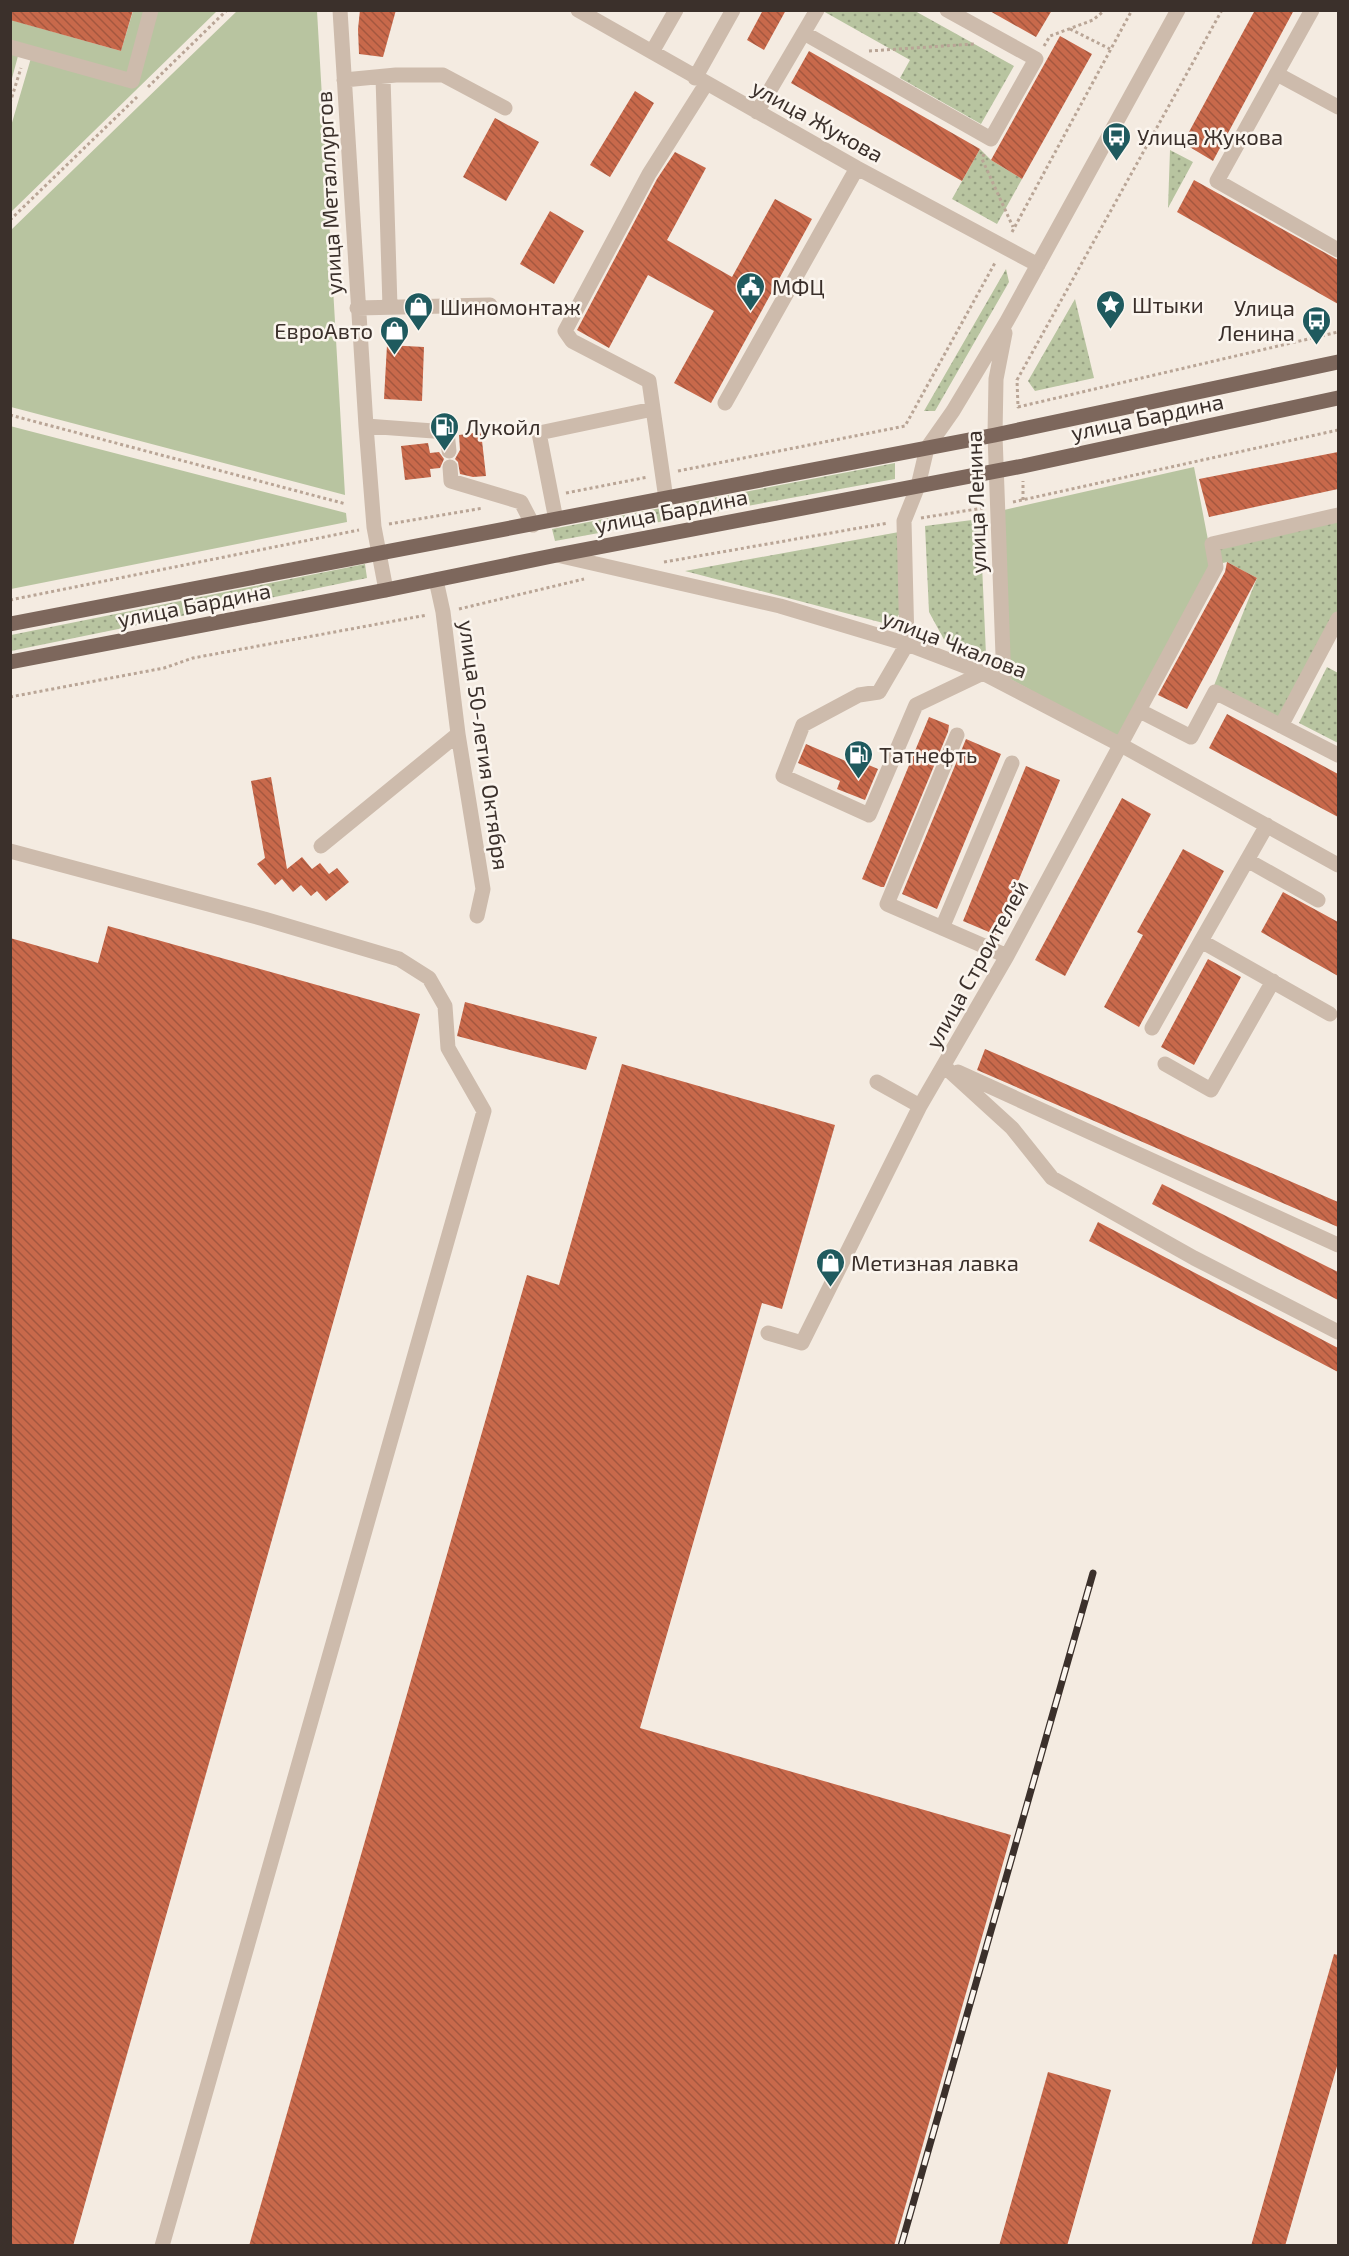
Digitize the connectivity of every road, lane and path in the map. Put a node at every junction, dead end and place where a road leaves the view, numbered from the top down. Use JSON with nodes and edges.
{"nodes":[{"id":1,"x":152,"y":10,"type":"edge"},
{"id":2,"x":226,"y":10,"type":"edge"},
{"id":3,"x":340,"y":10,"type":"edge"},
{"id":4,"x":578,"y":10,"type":"edge"},
{"id":5,"x":676,"y":10,"type":"edge"},
{"id":6,"x":733,"y":10,"type":"edge"},
{"id":7,"x":817,"y":10,"type":"edge"},
{"id":8,"x":947,"y":10,"type":"edge"},
{"id":9,"x":1105,"y":10,"type":"edge"},
{"id":10,"x":1178,"y":10,"type":"edge"},
{"id":11,"x":1222,"y":10,"type":"edge"},
{"id":12,"x":1312,"y":10,"type":"edge"},
{"id":13,"x":1071,"y":29,"type":"junction"},
{"id":14,"x":804,"y":33,"type":"junction"},
{"id":15,"x":1005,"y":42,"type":"junction"},
{"id":16,"x":10,"y":47,"type":"edge"},
{"id":17,"x":1110,"y":50,"type":"dead end"},
{"id":18,"x":26,"y":51,"type":"junction"},
{"id":19,"x":652,"y":52,"type":"junction"},
{"id":20,"x":841,"y":53,"type":"junction"},
{"id":21,"x":1036,"y":59,"type":"junction"},
{"id":22,"x":1277,"y":74,"type":"junction"},
{"id":23,"x":383,"y":77,"type":"junction"},
{"id":24,"x":344,"y":80,"type":"junction"},
{"id":25,"x":701,"y":81,"type":"junction"},
{"id":26,"x":10,"y":103,"type":"edge"},
{"id":27,"x":1338,"y":107,"type":"edge"},
{"id":28,"x":505,"y":108,"type":"dead end"},
{"id":29,"x":757,"y":112,"type":"junction"},
{"id":30,"x":991,"y":139,"type":"junction"},
{"id":31,"x":856,"y":168,"type":"junction"},
{"id":32,"x":10,"y":220,"type":"edge"},
{"id":33,"x":1014,"y":228,"type":"dead end"},
{"id":34,"x":1338,"y":250,"type":"edge"},
{"id":35,"x":1038,"y":265,"type":"junction"},
{"id":36,"x":490,"y":305,"type":"dead end"},
{"id":37,"x":390,"y":307,"type":"junction"},
{"id":38,"x":357,"y":308,"type":"junction"},
{"id":39,"x":1007,"y":321,"type":"junction"},
{"id":40,"x":1338,"y":332,"type":"edge"},
{"id":41,"x":1338,"y":362,"type":"edge"},
{"id":42,"x":1338,"y":398,"type":"edge"},
{"id":43,"x":726,"y":403,"type":"dead end"},
{"id":44,"x":653,"y":409,"type":"junction"},
{"id":45,"x":10,"y":415,"type":"edge"},
{"id":46,"x":366,"y":426,"type":"junction"},
{"id":47,"x":995,"y":435,"type":"junction"},
{"id":48,"x":927,"y":448,"type":"junction"},
{"id":49,"x":449,"y":451,"type":"dead end"},
{"id":50,"x":450,"y":467,"type":"dead end"},
{"id":51,"x":996,"y":472,"type":"junction"},
{"id":52,"x":918,"y":486,"type":"junction"},
{"id":53,"x":666,"y":499,"type":"junction"},
{"id":54,"x":346,"y":504,"type":"dead end"},
{"id":55,"x":1338,"y":514,"type":"edge"},
{"id":56,"x":556,"y":520,"type":"junction"},
{"id":57,"x":533,"y":525,"type":"junction"},
{"id":58,"x":378,"y":553,"type":"junction"},
{"id":59,"x":557,"y":555,"type":"junction"},
{"id":60,"x":436,"y":580,"type":"junction"},
{"id":61,"x":386,"y":591,"type":"junction"},
{"id":62,"x":443,"y":612,"type":"junction"},
{"id":63,"x":1338,"y":619,"type":"edge"},
{"id":64,"x":10,"y":624,"type":"edge"},
{"id":65,"x":907,"y":644,"type":"junction"},
{"id":66,"x":10,"y":662,"type":"edge"},
{"id":67,"x":983,"y":674,"type":"junction"},
{"id":68,"x":1004,"y":683,"type":"junction"},
{"id":69,"x":10,"y":697,"type":"edge"},
{"id":70,"x":1140,"y":711,"type":"junction"},
{"id":71,"x":1281,"y":726,"type":"junction"},
{"id":72,"x":458,"y":734,"type":"junction"},
{"id":73,"x":957,"y":735,"type":"dead end"},
{"id":74,"x":1121,"y":745,"type":"junction"},
{"id":75,"x":1338,"y":755,"type":"edge"},
{"id":76,"x":1012,"y":763,"type":"dead end"},
{"id":77,"x":1267,"y":825,"type":"junction"},
{"id":78,"x":321,"y":846,"type":"dead end"},
{"id":79,"x":10,"y":851,"type":"edge"},
{"id":80,"x":1247,"y":860,"type":"junction"},
{"id":81,"x":1338,"y":865,"type":"edge"},
{"id":82,"x":1318,"y":900,"type":"dead end"},
{"id":83,"x":477,"y":916,"type":"dead end"},
{"id":84,"x":942,"y":928,"type":"junction"},
{"id":85,"x":1201,"y":941,"type":"junction"},
{"id":86,"x":1007,"y":956,"type":"junction"},
{"id":87,"x":1272,"y":981,"type":"junction"},
{"id":88,"x":1330,"y":1014,"type":"dead end"},
{"id":89,"x":1152,"y":1028,"type":"dead end"},
{"id":90,"x":1166,"y":1064,"type":"dead end"},
{"id":91,"x":945,"y":1066,"type":"junction"},
{"id":92,"x":878,"y":1082,"type":"dead end"},
{"id":93,"x":920,"y":1106,"type":"junction"},
{"id":94,"x":1338,"y":1245,"type":"edge"},
{"id":95,"x":1338,"y":1332,"type":"edge"},
{"id":96,"x":768,"y":1333,"type":"dead end"},
{"id":97,"x":162,"y":2246,"type":"edge"}],
"edges":[{"from":1,"to":18,"type":"street"},
{"from":2,"to":32,"type":"path"},
{"from":3,"to":24,"type":"street","name":"улица Металлургов"},
{"from":4,"to":19,"type":"street","name":"улица Жукова"},
{"from":5,"to":19,"type":"street"},
{"from":6,"to":25,"type":"street"},
{"from":7,"to":14,"type":"street"},
{"from":8,"to":15,"type":"street"},
{"from":9,"to":13,"type":"path"},
{"from":10,"to":35,"type":"street","name":"улица Ленина"},
{"from":11,"to":40,"type":"path"},
{"from":12,"to":22,"type":"street"},
{"from":13,"to":17,"type":"path"},
{"from":13,"to":21,"type":"path"},
{"from":14,"to":20,"type":"street"},
{"from":14,"to":29,"type":"street"},
{"from":15,"to":20,"type":"path"},
{"from":15,"to":21,"type":"street"},
{"from":16,"to":18,"type":"street"},
{"from":18,"to":26,"type":"path"},
{"from":19,"to":25,"type":"street","name":"улица Жукова"},
{"from":20,"to":30,"type":"street"},
{"from":21,"to":30,"type":"street"},
{"from":22,"to":27,"type":"street"},
{"from":22,"to":34,"type":"street"},
{"from":23,"to":24,"type":"street"},
{"from":23,"to":28,"type":"street"},
{"from":23,"to":37,"type":"street"},
{"from":24,"to":38,"type":"street","name":"улица Металлургов"},
{"from":25,"to":29,"type":"street","name":"улица Жукова"},
{"from":25,"to":44,"type":"street"},
{"from":29,"to":31,"type":"street","name":"улица Жукова"},
{"from":30,"to":33,"type":"path"},
{"from":31,"to":35,"type":"street","name":"улица Жукова"},
{"from":31,"to":43,"type":"street"},
{"from":35,"to":39,"type":"street","name":"улица Ленина"},
{"from":36,"to":37,"type":"street"},
{"from":37,"to":38,"type":"street"},
{"from":38,"to":46,"type":"street","name":"улица Металлургов"},
{"from":39,"to":47,"type":"street","name":"улица Ленина"},
{"from":39,"to":48,"type":"street","name":"улица Ленина"},
{"from":41,"to":47,"type":"main road","name":"улица Бардина"},
{"from":42,"to":51,"type":"main road","name":"улица Бардина"},
{"from":44,"to":53,"type":"street"},
{"from":44,"to":56,"type":"street"},
{"from":45,"to":54,"type":"path"},
{"from":46,"to":49,"type":"street"},
{"from":46,"to":58,"type":"street","name":"улица Металлургов"},
{"from":47,"to":48,"type":"main road","name":"улица Бардина"},
{"from":47,"to":51,"type":"street","name":"улица Ленина"},
{"from":48,"to":52,"type":"street","name":"улица Ленина"},
{"from":48,"to":53,"type":"main road","name":"улица Бардина"},
{"from":50,"to":57,"type":"street"},
{"from":51,"to":52,"type":"main road","name":"улица Бардина"},
{"from":51,"to":68,"type":"street","name":"улица Ленина"},
{"from":52,"to":59,"type":"main road","name":"улица Бардина"},
{"from":52,"to":65,"type":"street","name":"улица Ленина"},
{"from":53,"to":56,"type":"main road","name":"улица Бардина"},
{"from":55,"to":70,"type":"street","name":"улица Строителей"},
{"from":56,"to":57,"type":"main road","name":"улица Бардина"},
{"from":57,"to":58,"type":"main road","name":"улица Бардина"},
{"from":58,"to":61,"type":"street","name":"улица Металлургов"},
{"from":58,"to":64,"type":"main road","name":"улица Бардина"},
{"from":59,"to":60,"type":"main road","name":"улица Бардина"},
{"from":59,"to":65,"type":"street","name":"улица Чкалова"},
{"from":60,"to":61,"type":"main road","name":"улица Бардина"},
{"from":60,"to":62,"type":"street","name":"улица 50-летия Октября"},
{"from":61,"to":66,"type":"main road","name":"улица Бардина"},
{"from":62,"to":69,"type":"path"},
{"from":62,"to":72,"type":"street","name":"улица 50-летия Октября"},
{"from":63,"to":71,"type":"street"},
{"from":65,"to":67,"type":"street","name":"улица Чкалова"},
{"from":65,"to":67,"type":"street"},
{"from":67,"to":68,"type":"street","name":"улица Чкалова"},
{"from":68,"to":74,"type":"street","name":"улица Чкалова"},
{"from":70,"to":71,"type":"street"},
{"from":70,"to":74,"type":"street","name":"улица Строителей"},
{"from":71,"to":75,"type":"street"},
{"from":72,"to":78,"type":"street"},
{"from":72,"to":83,"type":"street","name":"улица 50-летия Октября"},
{"from":73,"to":84,"type":"street"},
{"from":74,"to":77,"type":"street","name":"улица Чкалова"},
{"from":74,"to":86,"type":"street","name":"улица Строителей"},
{"from":76,"to":84,"type":"street"},
{"from":77,"to":80,"type":"street"},
{"from":77,"to":81,"type":"street","name":"улица Чкалова"},
{"from":79,"to":97,"type":"street"},
{"from":80,"to":82,"type":"street"},
{"from":80,"to":85,"type":"street"},
{"from":84,"to":86,"type":"street"},
{"from":85,"to":87,"type":"street"},
{"from":85,"to":89,"type":"street"},
{"from":86,"to":91,"type":"street","name":"улица Строителей"},
{"from":87,"to":88,"type":"street"},
{"from":87,"to":90,"type":"street"},
{"from":91,"to":93,"type":"street"},
{"from":91,"to":94,"type":"street"},
{"from":91,"to":95,"type":"street","name":"улица Строителей"},
{"from":92,"to":93,"type":"street"},
{"from":93,"to":96,"type":"street"}]}
